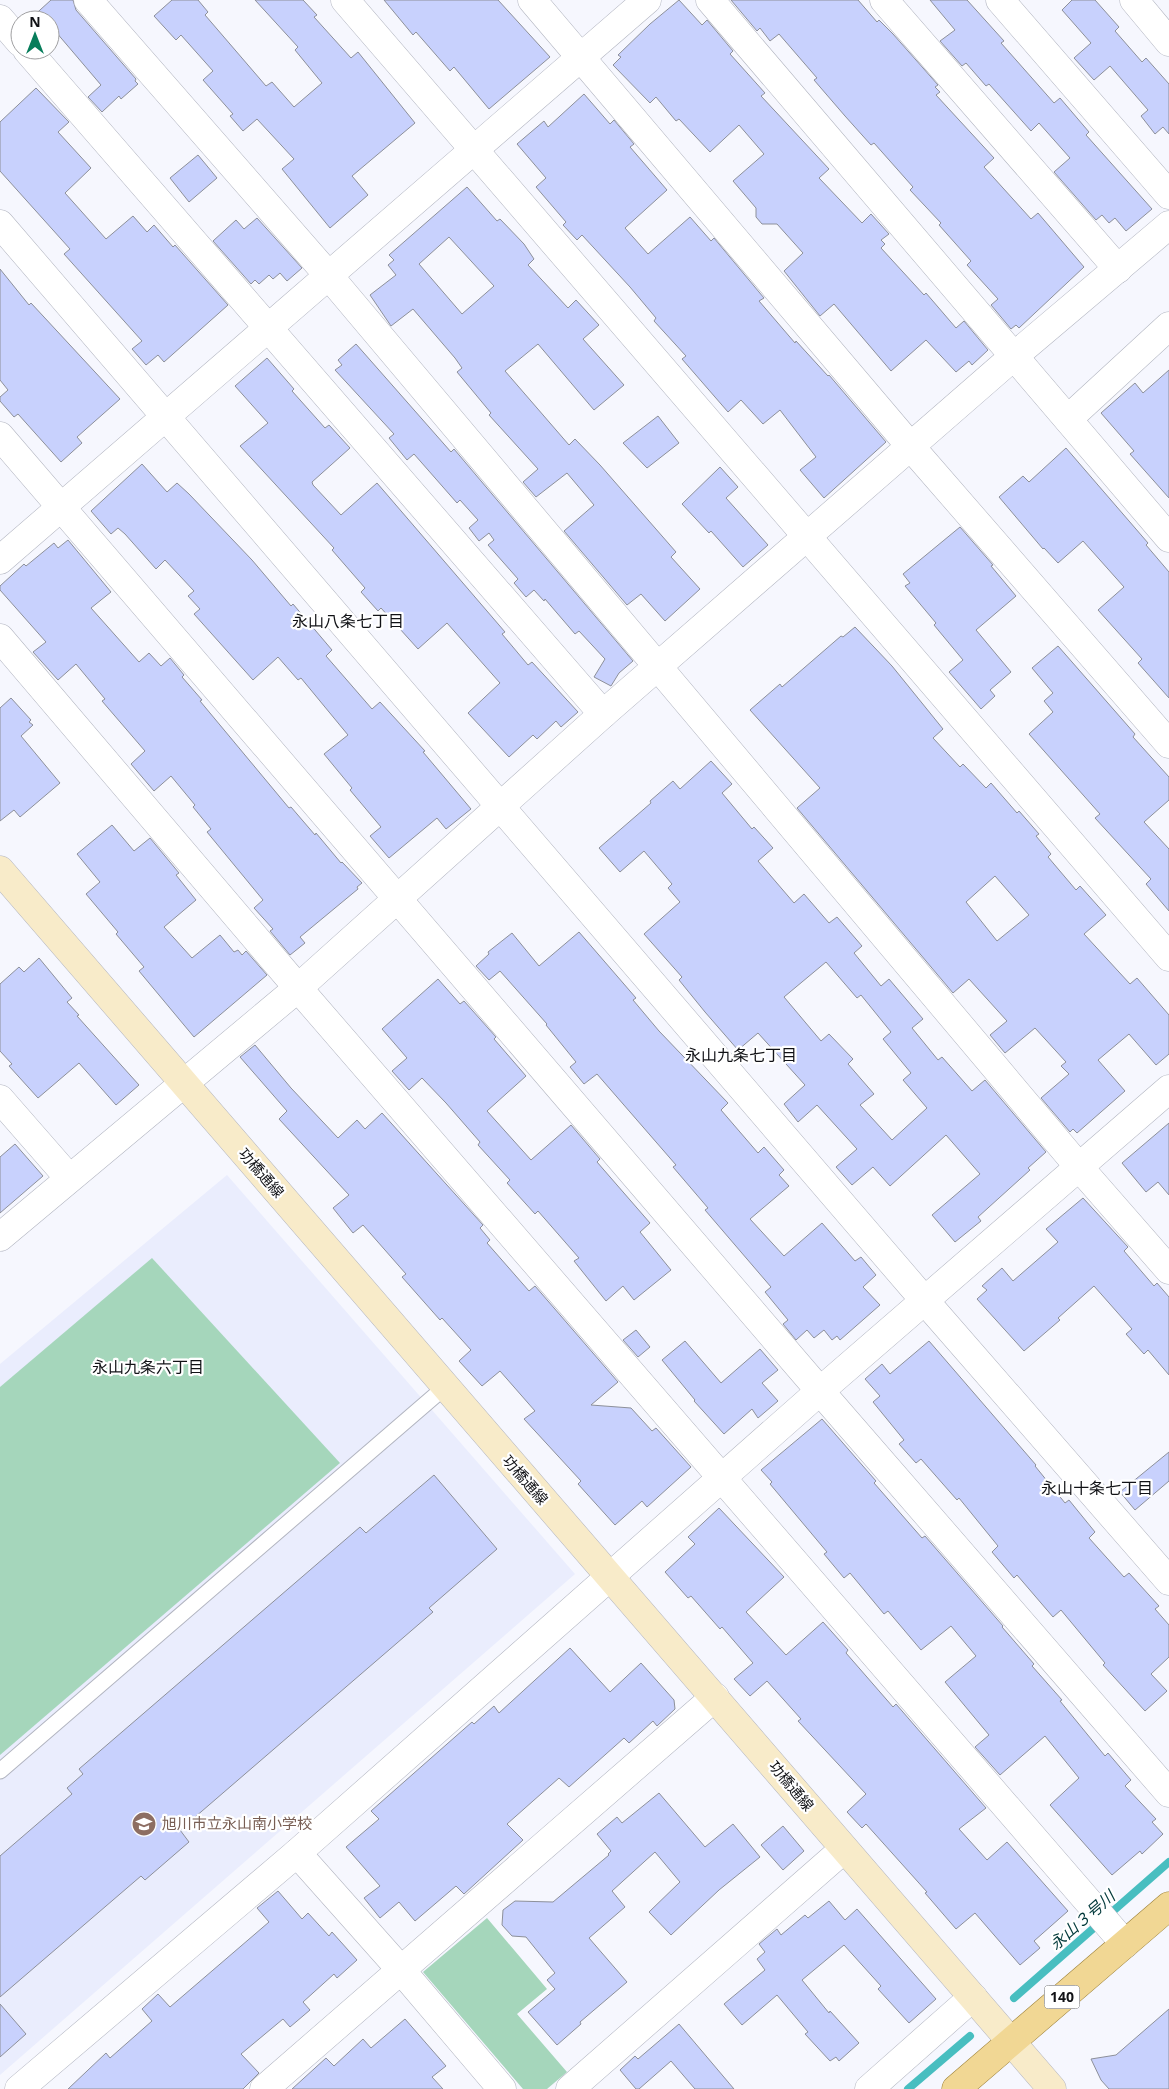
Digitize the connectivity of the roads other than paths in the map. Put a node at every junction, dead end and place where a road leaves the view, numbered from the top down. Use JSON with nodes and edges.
{"nodes":[{"id":1,"x":88,"y":0,"type":"edge"},
{"id":2,"x":345,"y":0,"type":"edge"},
{"id":3,"x":532,"y":0,"type":"edge"},
{"id":4,"x":647,"y":0,"type":"edge"},
{"id":5,"x":710,"y":0,"type":"edge"},
{"id":6,"x":884,"y":0,"type":"edge"},
{"id":7,"x":1000,"y":0,"type":"edge"},
{"id":8,"x":1134,"y":0,"type":"edge"},
{"id":9,"x":0,"y":19,"type":"edge"},
{"id":10,"x":10,"y":30,"type":"edge"},
{"id":11,"x":1169,"y":42,"type":"edge"},
{"id":12,"x":582,"y":57,"type":"junction"},
{"id":13,"x":36,"y":60,"type":"edge"},
{"id":14,"x":475,"y":150,"type":"junction"},
{"id":15,"x":1169,"y":195,"type":"edge"},
{"id":16,"x":0,"y":224,"type":"edge"},
{"id":17,"x":1169,"y":225,"type":"edge"},
{"id":18,"x":1118,"y":269,"type":"junction"},
{"id":19,"x":329,"y":276,"type":"junction"},
{"id":20,"x":269,"y":328,"type":"junction"},
{"id":21,"x":1165,"y":339,"type":"edge"},
{"id":22,"x":1013,"y":357,"type":"junction"},
{"id":23,"x":165,"y":416,"type":"junction"},
{"id":24,"x":1068,"y":419,"type":"junction"},
{"id":25,"x":0,"y":436,"type":"edge"},
{"id":26,"x":911,"y":447,"type":"junction"},
{"id":27,"x":62,"y":508,"type":"junction"},
{"id":28,"x":808,"y":538,"type":"junction"},
{"id":29,"x":1169,"y":538,"type":"edge"},
{"id":30,"x":0,"y":560,"type":"edge"},
{"id":31,"x":0,"y":638,"type":"edge"},
{"id":32,"x":659,"y":667,"type":"junction"},
{"id":33,"x":602,"y":714,"type":"junction"},
{"id":34,"x":1169,"y":744,"type":"edge"},
{"id":35,"x":500,"y":806,"type":"junction"},
{"id":36,"x":0,"y":870,"type":"edge"},
{"id":37,"x":398,"y":898,"type":"junction"},
{"id":38,"x":1169,"y":957,"type":"edge"},
{"id":39,"x":298,"y":988,"type":"junction"},
{"id":40,"x":183,"y":1083,"type":"junction"},
{"id":41,"x":1169,"y":1089,"type":"edge"},
{"id":42,"x":0,"y":1099,"type":"edge"},
{"id":43,"x":1079,"y":1168,"type":"junction"},
{"id":44,"x":69,"y":1178,"type":"junction"},
{"id":45,"x":0,"y":1237,"type":"edge"},
{"id":46,"x":1169,"y":1270,"type":"edge"},
{"id":47,"x":925,"y":1301,"type":"junction"},
{"id":48,"x":445,"y":1387,"type":"junction"},
{"id":49,"x":820,"y":1391,"type":"junction"},
{"id":50,"x":723,"y":1478,"type":"junction"},
{"id":51,"x":610,"y":1578,"type":"junction"},
{"id":52,"x":1169,"y":1581,"type":"edge"},
{"id":53,"x":715,"y":1697,"type":"junction"},
{"id":54,"x":0,"y":1771,"type":"edge"},
{"id":55,"x":1169,"y":1793,"type":"edge"},
{"id":56,"x":844,"y":1850,"type":"junction"},
{"id":57,"x":297,"y":1853,"type":"junction"},
{"id":58,"x":1169,"y":1906,"type":"edge"},
{"id":59,"x":1120,"y":1938,"type":"junction"},
{"id":60,"x":401,"y":1970,"type":"junction"},
{"id":61,"x":973,"y":1997,"type":"junction"},
{"id":62,"x":1011,"y":2041,"type":"junction"},
{"id":63,"x":19,"y":2089,"type":"edge"},
{"id":64,"x":264,"y":2089,"type":"edge"},
{"id":65,"x":502,"y":2089,"type":"edge"},
{"id":66,"x":570,"y":2089,"type":"edge"},
{"id":67,"x":869,"y":2089,"type":"edge"},
{"id":68,"x":956,"y":2089,"type":"edge"},
{"id":69,"x":1052,"y":2089,"type":"edge"}],
"edges":[{"from":1,"to":19,"type":"street"},
{"from":2,"to":14,"type":"street"},
{"from":3,"to":12,"type":"street"},
{"from":4,"to":12,"type":"street"},
{"from":5,"to":22,"type":"street"},
{"from":6,"to":18,"type":"street"},
{"from":7,"to":15,"type":"street"},
{"from":8,"to":11,"type":"street"},
{"from":9,"to":10,"type":"street"},
{"from":12,"to":14,"type":"street"},
{"from":12,"to":26,"type":"street"},
{"from":13,"to":20,"type":"street"},
{"from":14,"to":19,"type":"street"},
{"from":14,"to":28,"type":"street"},
{"from":16,"to":23,"type":"street"},
{"from":17,"to":18,"type":"street"},
{"from":18,"to":22,"type":"street"},
{"from":19,"to":20,"type":"street"},
{"from":19,"to":32,"type":"street"},
{"from":20,"to":23,"type":"street"},
{"from":20,"to":33,"type":"street"},
{"from":21,"to":24,"type":"street"},
{"from":22,"to":24,"type":"street"},
{"from":22,"to":26,"type":"street"},
{"from":23,"to":27,"type":"street"},
{"from":23,"to":35,"type":"street"},
{"from":24,"to":29,"type":"street"},
{"from":25,"to":27,"type":"street"},
{"from":26,"to":28,"type":"street"},
{"from":26,"to":34,"type":"street"},
{"from":27,"to":30,"type":"street"},
{"from":27,"to":37,"type":"street"},
{"from":28,"to":32,"type":"street"},
{"from":28,"to":38,"type":"street"},
{"from":31,"to":39,"type":"street"},
{"from":32,"to":33,"type":"street"},
{"from":32,"to":43,"type":"street"},
{"from":33,"to":35,"type":"street"},
{"from":35,"to":37,"type":"street"},
{"from":35,"to":47,"type":"street"},
{"from":36,"to":40,"type":"street","name":"功橋通線"},
{"from":37,"to":39,"type":"street"},
{"from":37,"to":49,"type":"street"},
{"from":39,"to":40,"type":"street"},
{"from":39,"to":50,"type":"street"},
{"from":40,"to":44,"type":"street"},
{"from":40,"to":48,"type":"street","name":"功橋通線"},
{"from":41,"to":43,"type":"street"},
{"from":42,"to":44,"type":"street"},
{"from":43,"to":46,"type":"street"},
{"from":43,"to":47,"type":"street"},
{"from":44,"to":45,"type":"street"},
{"from":47,"to":49,"type":"street"},
{"from":47,"to":52,"type":"street"},
{"from":48,"to":51,"type":"street","name":"功橋通線"},
{"from":48,"to":54,"type":"lane"},
{"from":49,"to":50,"type":"street"},
{"from":49,"to":55,"type":"street"},
{"from":50,"to":51,"type":"street"},
{"from":50,"to":59,"type":"street"},
{"from":51,"to":53,"type":"street","name":"功橋通線"},
{"from":51,"to":57,"type":"street"},
{"from":53,"to":56,"type":"street","name":"功橋通線"},
{"from":53,"to":60,"type":"street"},
{"from":56,"to":61,"type":"street","name":"功橋通線"},
{"from":56,"to":66,"type":"street"},
{"from":57,"to":60,"type":"street"},
{"from":57,"to":63,"type":"street"},
{"from":58,"to":59,"type":"main road","number":"140"},
{"from":59,"to":62,"type":"main road","number":"140"},
{"from":60,"to":64,"type":"street"},
{"from":60,"to":65,"type":"street"},
{"from":61,"to":62,"type":"street","name":"功橋通線"},
{"from":61,"to":67,"type":"street"},
{"from":62,"to":68,"type":"main road","number":"140"},
{"from":62,"to":69,"type":"street","name":"功橋通線"}]}
